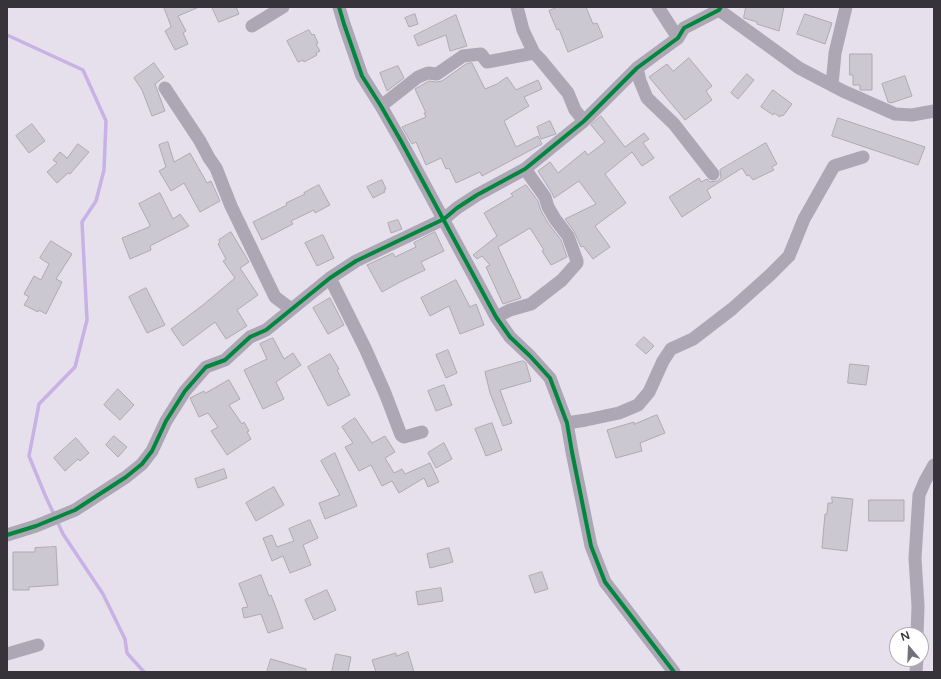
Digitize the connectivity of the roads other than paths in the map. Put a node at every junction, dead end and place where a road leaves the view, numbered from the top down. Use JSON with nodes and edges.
{"nodes":[{"id":1,"x":283,"y":7,"type":"edge"},
{"id":2,"x":339,"y":7,"type":"edge"},
{"id":3,"x":517,"y":7,"type":"edge"},
{"id":4,"x":658,"y":7,"type":"edge"},
{"id":5,"x":846,"y":7,"type":"edge"},
{"id":6,"x":720,"y":8,"type":"edge"},
{"id":7,"x":252,"y":26,"type":"dead end"},
{"id":8,"x":678,"y":38,"type":"junction"},
{"id":9,"x":534,"y":53,"type":"junction"},
{"id":10,"x":637,"y":68,"type":"junction"},
{"id":11,"x":832,"y":85,"type":"junction"},
{"id":12,"x":165,"y":88,"type":"dead end"},
{"id":13,"x":381,"y":106,"type":"junction"},
{"id":14,"x":934,"y":111,"type":"edge"},
{"id":15,"x":584,"y":121,"type":"junction"},
{"id":16,"x":863,"y":157,"type":"dead end"},
{"id":17,"x":525,"y":169,"type":"junction"},
{"id":18,"x":713,"y":174,"type":"dead end"},
{"id":19,"x":444,"y":219,"type":"junction"},
{"id":20,"x":330,"y":278,"type":"junction"},
{"id":21,"x":290,"y":309,"type":"junction"},
{"id":22,"x":496,"y":317,"type":"junction"},
{"id":23,"x":567,"y":423,"type":"junction"},
{"id":24,"x":422,"y":432,"type":"dead end"},
{"id":25,"x":934,"y":465,"type":"edge"},
{"id":26,"x":7,"y":535,"type":"edge"},
{"id":27,"x":917,"y":627,"type":"edge"},
{"id":28,"x":38,"y":644,"type":"dead end"},
{"id":29,"x":7,"y":654,"type":"edge"},
{"id":30,"x":674,"y":672,"type":"edge"}],
"edges":[{"from":1,"to":7,"type":"street"},
{"from":2,"to":13,"type":"street"},
{"from":3,"to":9,"type":"street"},
{"from":4,"to":8,"type":"street"},
{"from":5,"to":11,"type":"street"},
{"from":6,"to":8,"type":"street"},
{"from":6,"to":11,"type":"street"},
{"from":8,"to":10,"type":"street"},
{"from":9,"to":13,"type":"street"},
{"from":9,"to":15,"type":"street"},
{"from":10,"to":15,"type":"street"},
{"from":10,"to":18,"type":"street"},
{"from":11,"to":14,"type":"street"},
{"from":12,"to":21,"type":"street"},
{"from":13,"to":19,"type":"street"},
{"from":15,"to":17,"type":"street"},
{"from":16,"to":23,"type":"street"},
{"from":17,"to":19,"type":"street"},
{"from":17,"to":22,"type":"street"},
{"from":19,"to":20,"type":"street"},
{"from":19,"to":22,"type":"street"},
{"from":20,"to":21,"type":"street"},
{"from":20,"to":24,"type":"street"},
{"from":21,"to":26,"type":"street"},
{"from":22,"to":23,"type":"street"},
{"from":23,"to":30,"type":"street"},
{"from":25,"to":27,"type":"street"},
{"from":28,"to":29,"type":"street"}]}
